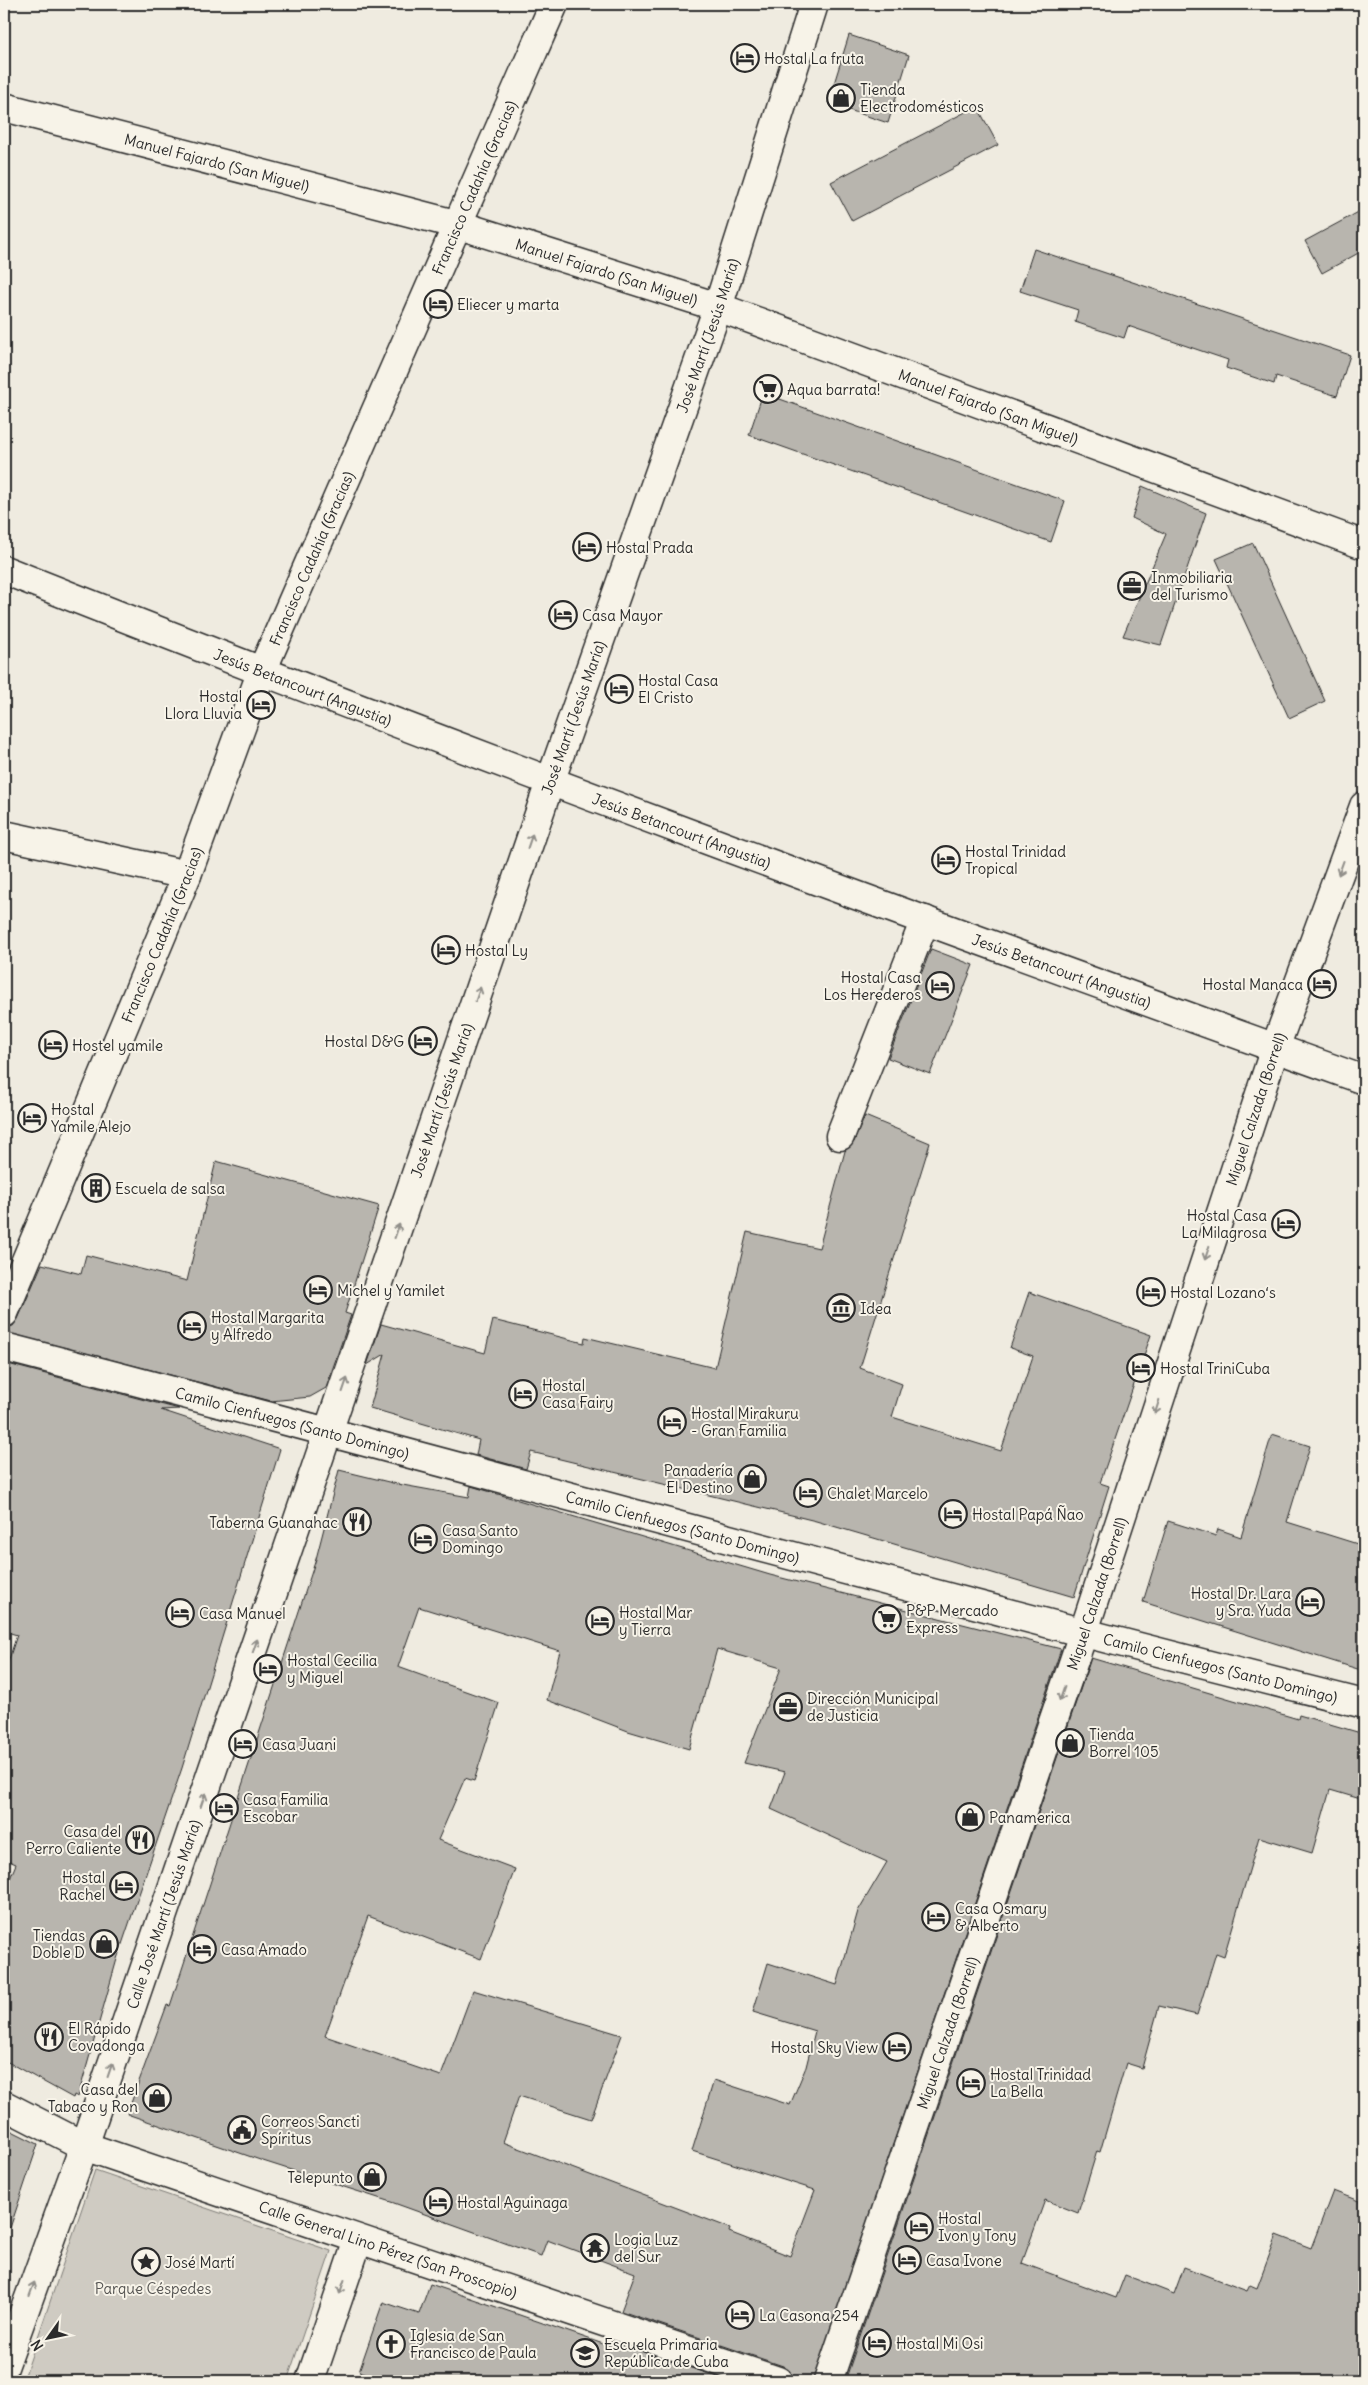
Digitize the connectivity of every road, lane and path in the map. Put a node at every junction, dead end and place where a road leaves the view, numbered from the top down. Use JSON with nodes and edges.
{"nodes":[{"id":1,"x":554,"y":4,"type":"edge"},
{"id":2,"x":814,"y":4,"type":"edge"},
{"id":3,"x":4,"y":107,"type":"edge"},
{"id":4,"x":459,"y":225,"type":"junction"},
{"id":5,"x":718,"y":307,"type":"junction"},
{"id":6,"x":1364,"y":545,"type":"edge"},
{"id":7,"x":4,"y":570,"type":"edge"},
{"id":8,"x":261,"y":673,"type":"junction"},
{"id":9,"x":550,"y":782,"type":"junction"},
{"id":10,"x":1364,"y":806,"type":"edge"},
{"id":11,"x":4,"y":835,"type":"edge"},
{"id":12,"x":187,"y":875,"type":"junction"},
{"id":13,"x":925,"y":920,"type":"junction"},
{"id":14,"x":1274,"y":1048,"type":"junction"},
{"id":15,"x":1364,"y":1080,"type":"edge"},
{"id":16,"x":840,"y":1136,"type":"dead end"},
{"id":17,"x":4,"y":1313,"type":"edge"},
{"id":18,"x":4,"y":1348,"type":"edge"},
{"id":19,"x":329,"y":1431,"type":"junction"},
{"id":20,"x":1083,"y":1634,"type":"junction"},
{"id":21,"x":1364,"y":1704,"type":"edge"},
{"id":22,"x":4,"y":2105,"type":"edge"},
{"id":23,"x":84,"y":2146,"type":"junction"},
{"id":24,"x":358,"y":2240,"type":"junction"},
{"id":25,"x":4,"y":2368,"type":"edge"},
{"id":26,"x":310,"y":2381,"type":"edge"},
{"id":27,"x":778,"y":2381,"type":"edge"},
{"id":28,"x":828,"y":2381,"type":"edge"}],
"edges":[{"from":1,"to":4,"type":"street","name":"Francisco Cadahía (Gracias)"},
{"from":2,"to":5,"type":"street","name":"José Martí (Jesús María)"},
{"from":3,"to":4,"type":"street","name":"Manuel Fajardo (San Miguel)"},
{"from":4,"to":5,"type":"street","name":"Manuel Fajardo (San Miguel)"},
{"from":4,"to":8,"type":"street","name":"Francisco Cadahía (Gracias)"},
{"from":5,"to":6,"type":"street","name":"Manuel Fajardo (San Miguel)"},
{"from":5,"to":9,"type":"street","name":"José Martí (Jesús María)"},
{"from":7,"to":8,"type":"street","name":"Jesús Betancourt (Angustia)"},
{"from":8,"to":9,"type":"street","name":"Jesús Betancourt (Angustia)"},
{"from":8,"to":12,"type":"street","name":"Francisco Cadahía (Gracias)"},
{"from":9,"to":13,"type":"street","name":"Jesús Betancourt (Angustia)"},
{"from":19,"to":9,"type":"street","name":"José Martí (Jesús María)","one_way":true},
{"from":10,"to":14,"type":"street","name":"Miguel Calzada (Borrell)","one_way":true},
{"from":11,"to":12,"type":"street"},
{"from":12,"to":17,"type":"street","name":"Francisco Cadahía (Gracias)"},
{"from":13,"to":14,"type":"street","name":"Jesús Betancourt (Angustia)"},
{"from":13,"to":16,"type":"street"},
{"from":14,"to":15,"type":"street","name":"Jesús Betancourt (Angustia)"},
{"from":14,"to":20,"type":"street","name":"Miguel Calzada (Borrell)","one_way":true},
{"from":18,"to":19,"type":"street","name":"Camilo Cienfuegos (Santo Domingo)"},
{"from":19,"to":20,"type":"street","name":"Camilo Cienfuegos (Santo Domingo)"},
{"from":23,"to":19,"type":"street","name":"Calle José Martí (Jesús María)","one_way":true},
{"from":20,"to":21,"type":"street","name":"Camilo Cienfuegos (Santo Domingo)"},
{"from":20,"to":28,"type":"street","name":"Miguel Calzada (Borrell)","one_way":true},
{"from":22,"to":23,"type":"street","name":"Calle General Lino Pérez (San Proscopio)"},
{"from":23,"to":24,"type":"street","name":"Calle General Lino Pérez (San Proscopio)"},
{"from":25,"to":23,"type":"street","name":"Calle José Martí (Jesús María)","one_way":true},
{"from":24,"to":26,"type":"street","one_way":true},
{"from":24,"to":27,"type":"street","name":"Calle General Lino Pérez (San Proscopio)"}]}
